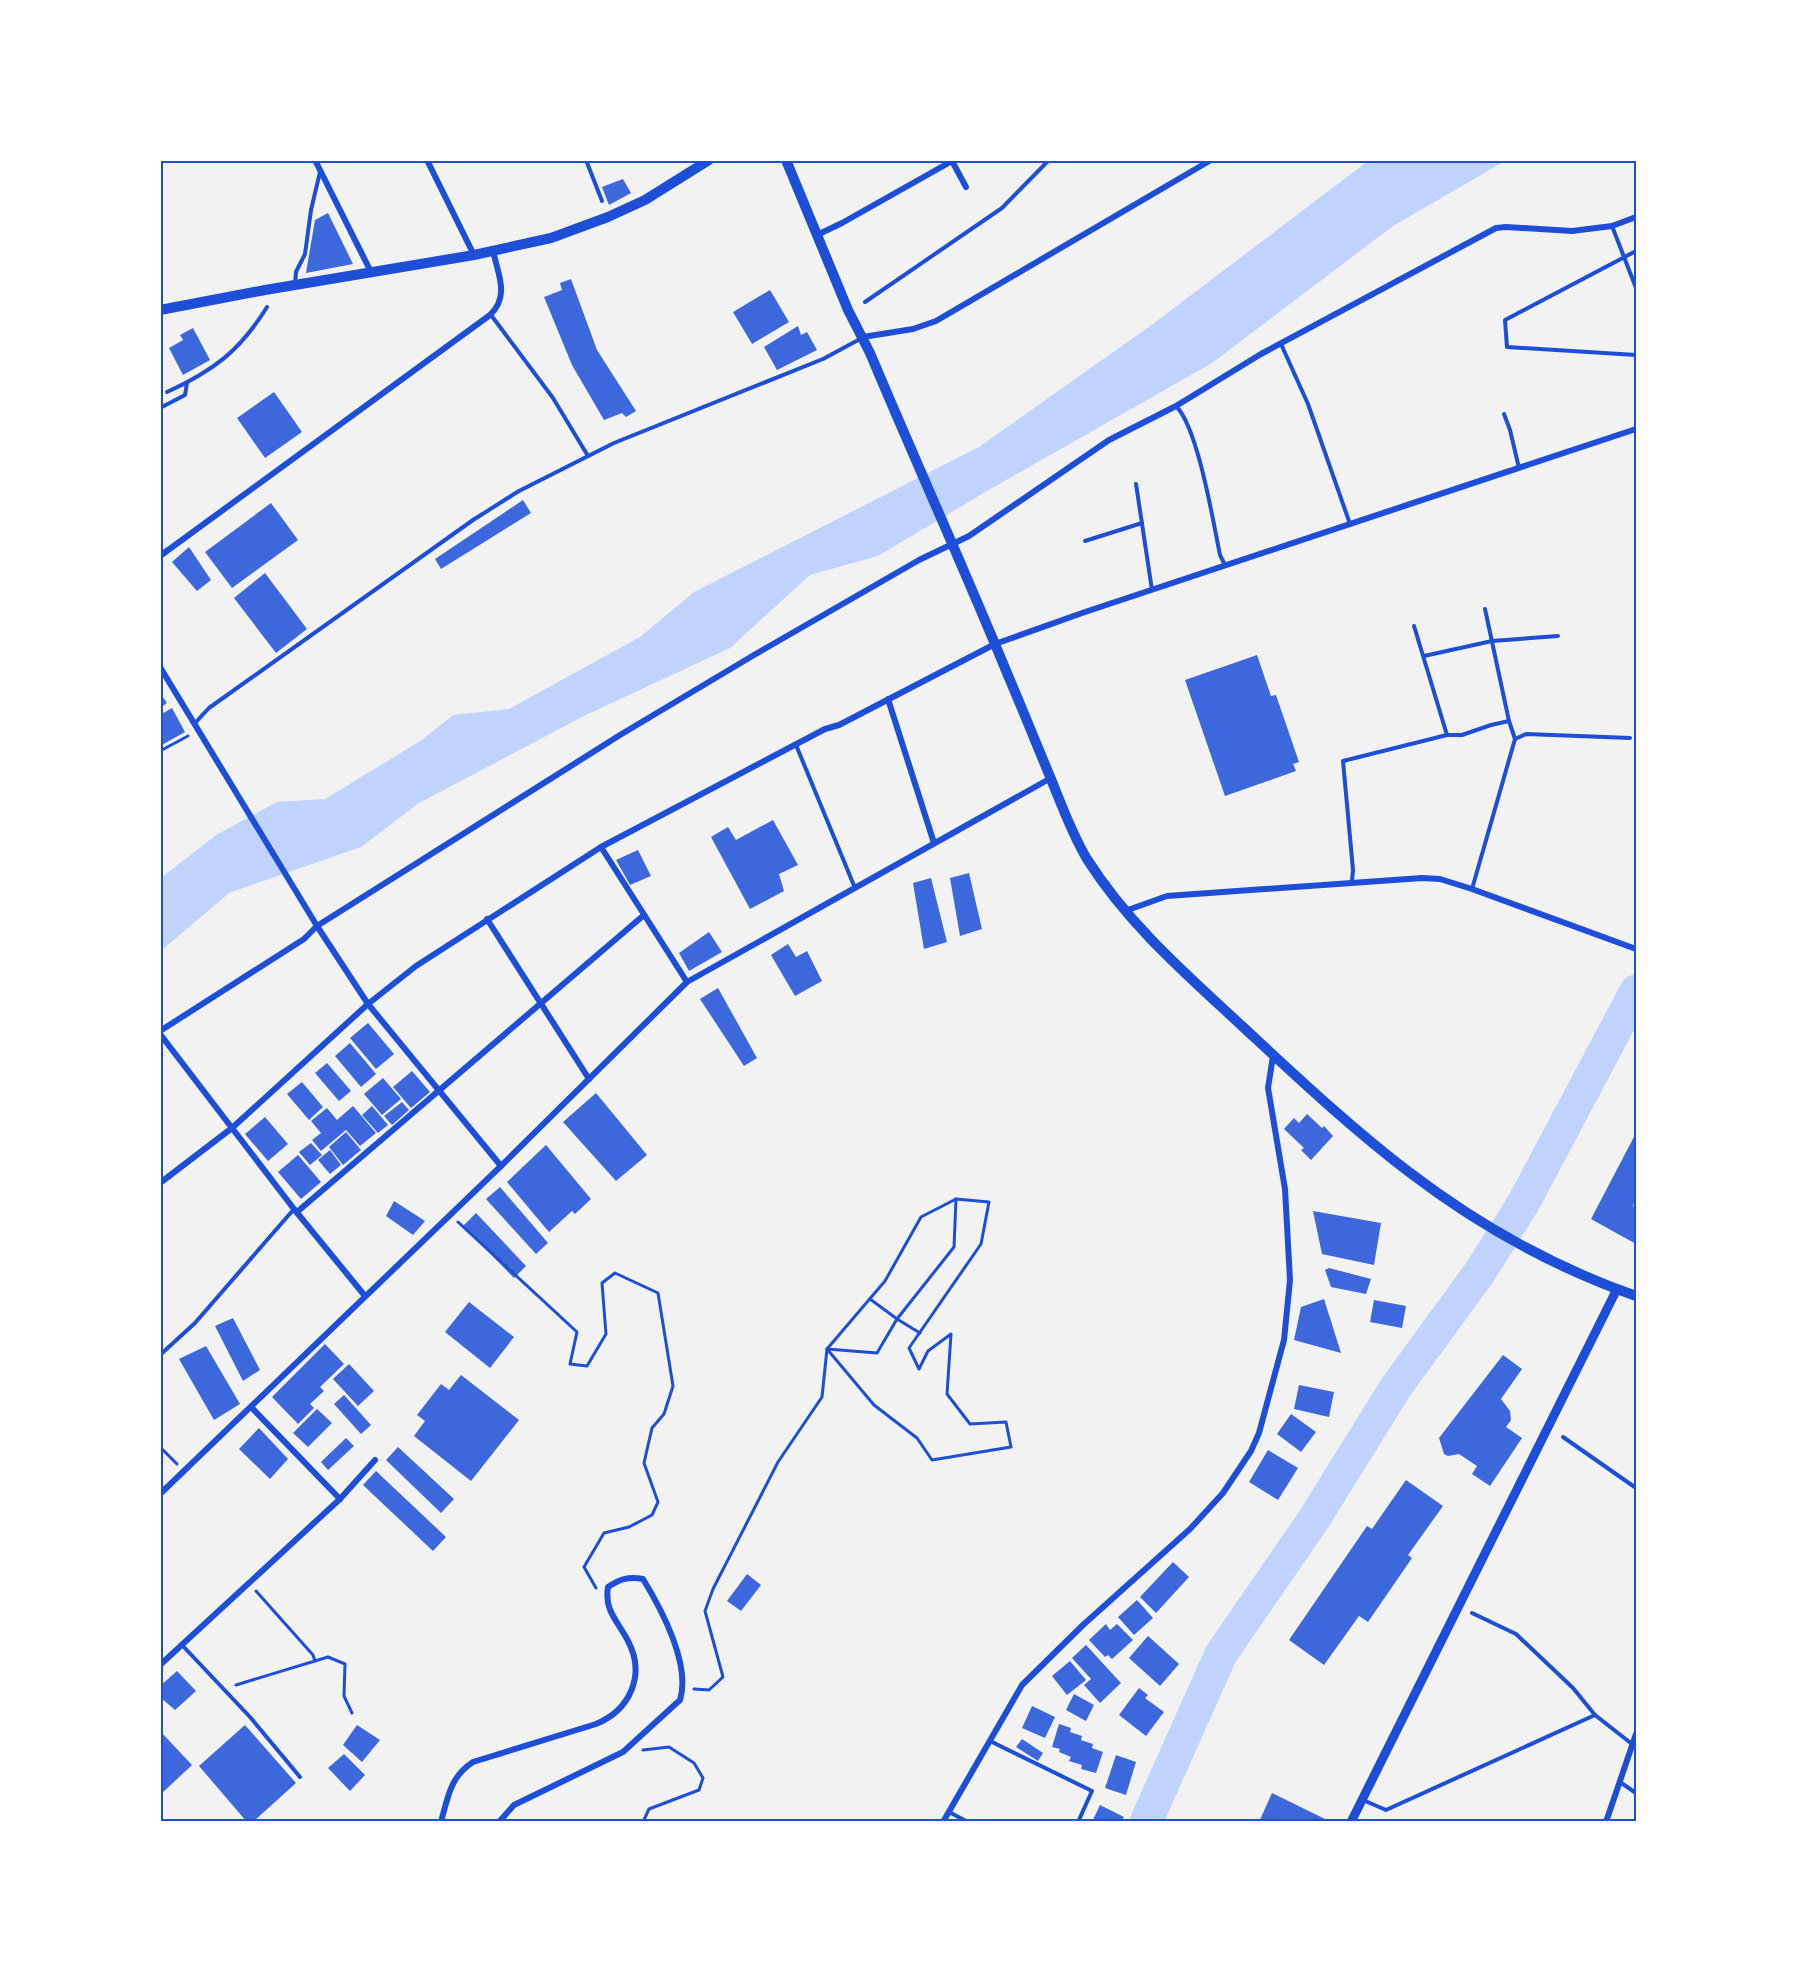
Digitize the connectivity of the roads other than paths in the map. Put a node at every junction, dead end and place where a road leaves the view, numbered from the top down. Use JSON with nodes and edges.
{"nodes":[{"id":1,"x":315,"y":160,"type":"edge"},
{"id":2,"x":427,"y":160,"type":"edge"},
{"id":3,"x":586,"y":160,"type":"edge"},
{"id":4,"x":709,"y":160,"type":"edge"},
{"id":5,"x":786,"y":160,"type":"edge"},
{"id":6,"x":1049,"y":160,"type":"edge"},
{"id":7,"x":1211,"y":160,"type":"edge"},
{"id":8,"x":320,"y":171,"type":"junction"},
{"id":9,"x":966,"y":187,"type":"dead end"},
{"id":10,"x":602,"y":201,"type":"dead end"},
{"id":11,"x":1636,"y":217,"type":"edge"},
{"id":12,"x":1612,"y":226,"type":"junction"},
{"id":13,"x":817,"y":235,"type":"junction"},
{"id":14,"x":493,"y":251,"type":"junction"},
{"id":15,"x":1636,"y":251,"type":"edge"},
{"id":16,"x":474,"y":255,"type":"junction"},
{"id":17,"x":1625,"y":257,"type":"junction"},
{"id":18,"x":372,"y":273,"type":"junction"},
{"id":19,"x":294,"y":286,"type":"junction"},
{"id":20,"x":1636,"y":288,"type":"edge"},
{"id":21,"x":865,"y":303,"type":"dead end"},
{"id":22,"x":267,"y":308,"type":"dead end"},
{"id":23,"x":160,"y":310,"type":"edge"},
{"id":24,"x":490,"y":315,"type":"junction"},
{"id":25,"x":863,"y":337,"type":"junction"},
{"id":26,"x":1281,"y":344,"type":"junction"},
{"id":27,"x":1636,"y":355,"type":"edge"},
{"id":28,"x":187,"y":383,"type":"junction"},
{"id":29,"x":167,"y":392,"type":"dead end"},
{"id":30,"x":1176,"y":406,"type":"junction"},
{"id":31,"x":160,"y":408,"type":"edge"},
{"id":32,"x":1504,"y":414,"type":"dead end"},
{"id":33,"x":1636,"y":429,"type":"edge"},
{"id":34,"x":588,"y":456,"type":"junction"},
{"id":35,"x":1519,"y":468,"type":"junction"},
{"id":36,"x":1136,"y":484,"type":"dead end"},
{"id":37,"x":1142,"y":523,"type":"junction"},
{"id":38,"x":1350,"y":524,"type":"junction"},
{"id":39,"x":950,"y":541,"type":"junction"},
{"id":40,"x":1085,"y":541,"type":"dead end"},
{"id":41,"x":160,"y":556,"type":"edge"},
{"id":42,"x":1225,"y":565,"type":"junction"},
{"id":43,"x":1152,"y":590,"type":"junction"},
{"id":44,"x":1485,"y":609,"type":"dead end"},
{"id":45,"x":1414,"y":626,"type":"dead end"},
{"id":46,"x":1558,"y":636,"type":"dead end"},
{"id":47,"x":1492,"y":641,"type":"junction"},
{"id":48,"x":995,"y":644,"type":"junction"},
{"id":49,"x":1424,"y":656,"type":"junction"},
{"id":50,"x":160,"y":667,"type":"edge"},
{"id":51,"x":888,"y":699,"type":"junction"},
{"id":52,"x":1509,"y":721,"type":"junction"},
{"id":53,"x":195,"y":724,"type":"junction"},
{"id":54,"x":1447,"y":735,"type":"junction"},
{"id":55,"x":1630,"y":738,"type":"dead end"},
{"id":56,"x":1515,"y":739,"type":"junction"},
{"id":57,"x":796,"y":745,"type":"junction"},
{"id":58,"x":1050,"y":778,"type":"junction"},
{"id":59,"x":934,"y":843,"type":"junction"},
{"id":60,"x":601,"y":847,"type":"junction"},
{"id":61,"x":1352,"y":881,"type":"junction"},
{"id":62,"x":855,"y":888,"type":"junction"},
{"id":63,"x":1472,"y":889,"type":"junction"},
{"id":64,"x":1125,"y":911,"type":"junction"},
{"id":65,"x":644,"y":915,"type":"junction"},
{"id":66,"x":487,"y":920,"type":"junction"},
{"id":67,"x":317,"y":926,"type":"junction"},
{"id":68,"x":1636,"y":949,"type":"edge"},
{"id":69,"x":687,"y":982,"type":"junction"},
{"id":70,"x":541,"y":1004,"type":"junction"},
{"id":71,"x":368,"y":1005,"type":"junction"},
{"id":72,"x":160,"y":1033,"type":"edge"},
{"id":73,"x":1273,"y":1055,"type":"junction"},
{"id":74,"x":589,"y":1079,"type":"junction"},
{"id":75,"x":440,"y":1091,"type":"junction"},
{"id":76,"x":232,"y":1128,"type":"junction"},
{"id":77,"x":501,"y":1166,"type":"junction"},
{"id":78,"x":160,"y":1183,"type":"edge"},
{"id":79,"x":296,"y":1211,"type":"junction"},
{"id":80,"x":1617,"y":1289,"type":"junction"},
{"id":81,"x":365,"y":1296,"type":"junction"},
{"id":82,"x":1636,"y":1296,"type":"edge"},
{"id":83,"x":160,"y":1355,"type":"edge"},
{"id":84,"x":251,"y":1407,"type":"junction"},
{"id":85,"x":1563,"y":1437,"type":"dead end"},
{"id":86,"x":375,"y":1460,"type":"dead end"},
{"id":87,"x":1636,"y":1488,"type":"edge"},
{"id":88,"x":160,"y":1494,"type":"edge"},
{"id":89,"x":340,"y":1499,"type":"junction"},
{"id":90,"x":1472,"y":1613,"type":"dead end"},
{"id":91,"x":182,"y":1645,"type":"junction"},
{"id":92,"x":160,"y":1665,"type":"edge"},
{"id":93,"x":1595,"y":1715,"type":"junction"},
{"id":94,"x":1636,"y":1734,"type":"edge"},
{"id":95,"x":989,"y":1740,"type":"junction"},
{"id":96,"x":1633,"y":1745,"type":"junction"},
{"id":97,"x":300,"y":1777,"type":"dead end"},
{"id":98,"x":1620,"y":1782,"type":"junction"},
{"id":99,"x":1636,"y":1793,"type":"edge"},
{"id":100,"x":1362,"y":1800,"type":"junction"},
{"id":101,"x":949,"y":1812,"type":"junction"},
{"id":102,"x":441,"y":1821,"type":"edge"},
{"id":103,"x":499,"y":1821,"type":"edge"},
{"id":104,"x":943,"y":1821,"type":"edge"},
{"id":105,"x":968,"y":1821,"type":"edge"},
{"id":106,"x":1078,"y":1821,"type":"edge"},
{"id":107,"x":1351,"y":1821,"type":"edge"},
{"id":108,"x":1606,"y":1821,"type":"edge"}],
"edges":[{"from":1,"to":8,"type":"street"},
{"from":2,"to":16,"type":"street"},
{"from":3,"to":10,"type":"lane"},
{"from":4,"to":14,"type":"main road"},
{"from":5,"to":13,"type":"main road"},
{"from":6,"to":21,"type":"lane"},
{"from":7,"to":25,"type":"street"},
{"from":8,"to":18,"type":"street"},
{"from":8,"to":19,"type":"lane"},
{"from":9,"to":13,"type":"street"},
{"from":11,"to":12,"type":"street"},
{"from":12,"to":17,"type":"lane"},
{"from":12,"to":26,"type":"street"},
{"from":13,"to":25,"type":"main road"},
{"from":14,"to":16,"type":"main road"},
{"from":14,"to":24,"type":"street"},
{"from":15,"to":17,"type":"lane"},
{"from":16,"to":18,"type":"main road"},
{"from":17,"to":20,"type":"lane"},
{"from":17,"to":27,"type":"lane"},
{"from":18,"to":19,"type":"main road"},
{"from":19,"to":23,"type":"main road"},
{"from":22,"to":28,"type":"lane"},
{"from":24,"to":34,"type":"lane"},
{"from":24,"to":41,"type":"street"},
{"from":25,"to":34,"type":"lane"},
{"from":25,"to":39,"type":"main road"},
{"from":26,"to":30,"type":"street"},
{"from":26,"to":38,"type":"lane"},
{"from":28,"to":29,"type":"lane"},
{"from":28,"to":31,"type":"lane"},
{"from":30,"to":39,"type":"street"},
{"from":30,"to":42,"type":"lane"},
{"from":32,"to":35,"type":"lane"},
{"from":33,"to":35,"type":"street"},
{"from":34,"to":53,"type":"lane"},
{"from":35,"to":38,"type":"street"},
{"from":36,"to":37,"type":"lane"},
{"from":37,"to":40,"type":"lane"},
{"from":37,"to":43,"type":"lane"},
{"from":38,"to":42,"type":"street"},
{"from":39,"to":48,"type":"main road"},
{"from":39,"to":67,"type":"street"},
{"from":42,"to":43,"type":"street"},
{"from":43,"to":48,"type":"street"},
{"from":44,"to":47,"type":"lane"},
{"from":45,"to":49,"type":"lane"},
{"from":46,"to":47,"type":"lane"},
{"from":47,"to":49,"type":"lane"},
{"from":47,"to":52,"type":"lane"},
{"from":48,"to":51,"type":"street"},
{"from":48,"to":58,"type":"main road"},
{"from":49,"to":54,"type":"lane"},
{"from":50,"to":53,"type":"street"},
{"from":51,"to":57,"type":"street"},
{"from":51,"to":59,"type":"street"},
{"from":52,"to":54,"type":"lane"},
{"from":52,"to":56,"type":"lane"},
{"from":53,"to":67,"type":"street"},
{"from":54,"to":61,"type":"lane"},
{"from":55,"to":56,"type":"lane"},
{"from":56,"to":63,"type":"lane"},
{"from":57,"to":60,"type":"street"},
{"from":57,"to":62,"type":"lane"},
{"from":58,"to":59,"type":"street"},
{"from":58,"to":64,"type":"main road"},
{"from":59,"to":62,"type":"street"},
{"from":60,"to":65,"type":"street"},
{"from":60,"to":66,"type":"street"},
{"from":61,"to":63,"type":"street"},
{"from":61,"to":64,"type":"street"},
{"from":62,"to":69,"type":"street"},
{"from":63,"to":68,"type":"street"},
{"from":64,"to":73,"type":"main road"},
{"from":65,"to":69,"type":"street"},
{"from":65,"to":70,"type":"street"},
{"from":66,"to":70,"type":"street"},
{"from":66,"to":71,"type":"street"},
{"from":67,"to":71,"type":"street"},
{"from":67,"to":72,"type":"street"},
{"from":69,"to":74,"type":"street"},
{"from":70,"to":74,"type":"street"},
{"from":70,"to":75,"type":"street"},
{"from":71,"to":75,"type":"street"},
{"from":71,"to":76,"type":"street"},
{"from":72,"to":76,"type":"street"},
{"from":73,"to":80,"type":"main road"},
{"from":73,"to":95,"type":"street"},
{"from":74,"to":77,"type":"street"},
{"from":75,"to":77,"type":"street"},
{"from":75,"to":79,"type":"street"},
{"from":76,"to":78,"type":"street"},
{"from":76,"to":79,"type":"street"},
{"from":77,"to":81,"type":"street"},
{"from":79,"to":81,"type":"street"},
{"from":79,"to":83,"type":"lane"},
{"from":80,"to":82,"type":"main road"},
{"from":80,"to":100,"type":"street"},
{"from":81,"to":84,"type":"street"},
{"from":84,"to":88,"type":"street"},
{"from":84,"to":89,"type":"street"},
{"from":85,"to":87,"type":"lane"},
{"from":86,"to":89,"type":"street"},
{"from":89,"to":91,"type":"street"},
{"from":90,"to":93,"type":"lane"},
{"from":91,"to":92,"type":"street"},
{"from":91,"to":97,"type":"lane"},
{"from":93,"to":96,"type":"lane"},
{"from":93,"to":100,"type":"lane"},
{"from":94,"to":96,"type":"street"},
{"from":95,"to":101,"type":"street"},
{"from":95,"to":106,"type":"lane"},
{"from":96,"to":98,"type":"street"},
{"from":98,"to":99,"type":"lane"},
{"from":98,"to":108,"type":"street"},
{"from":100,"to":107,"type":"street"},
{"from":101,"to":104,"type":"street"},
{"from":101,"to":105,"type":"lane"},
{"from":102,"to":103,"type":"street"}]}
